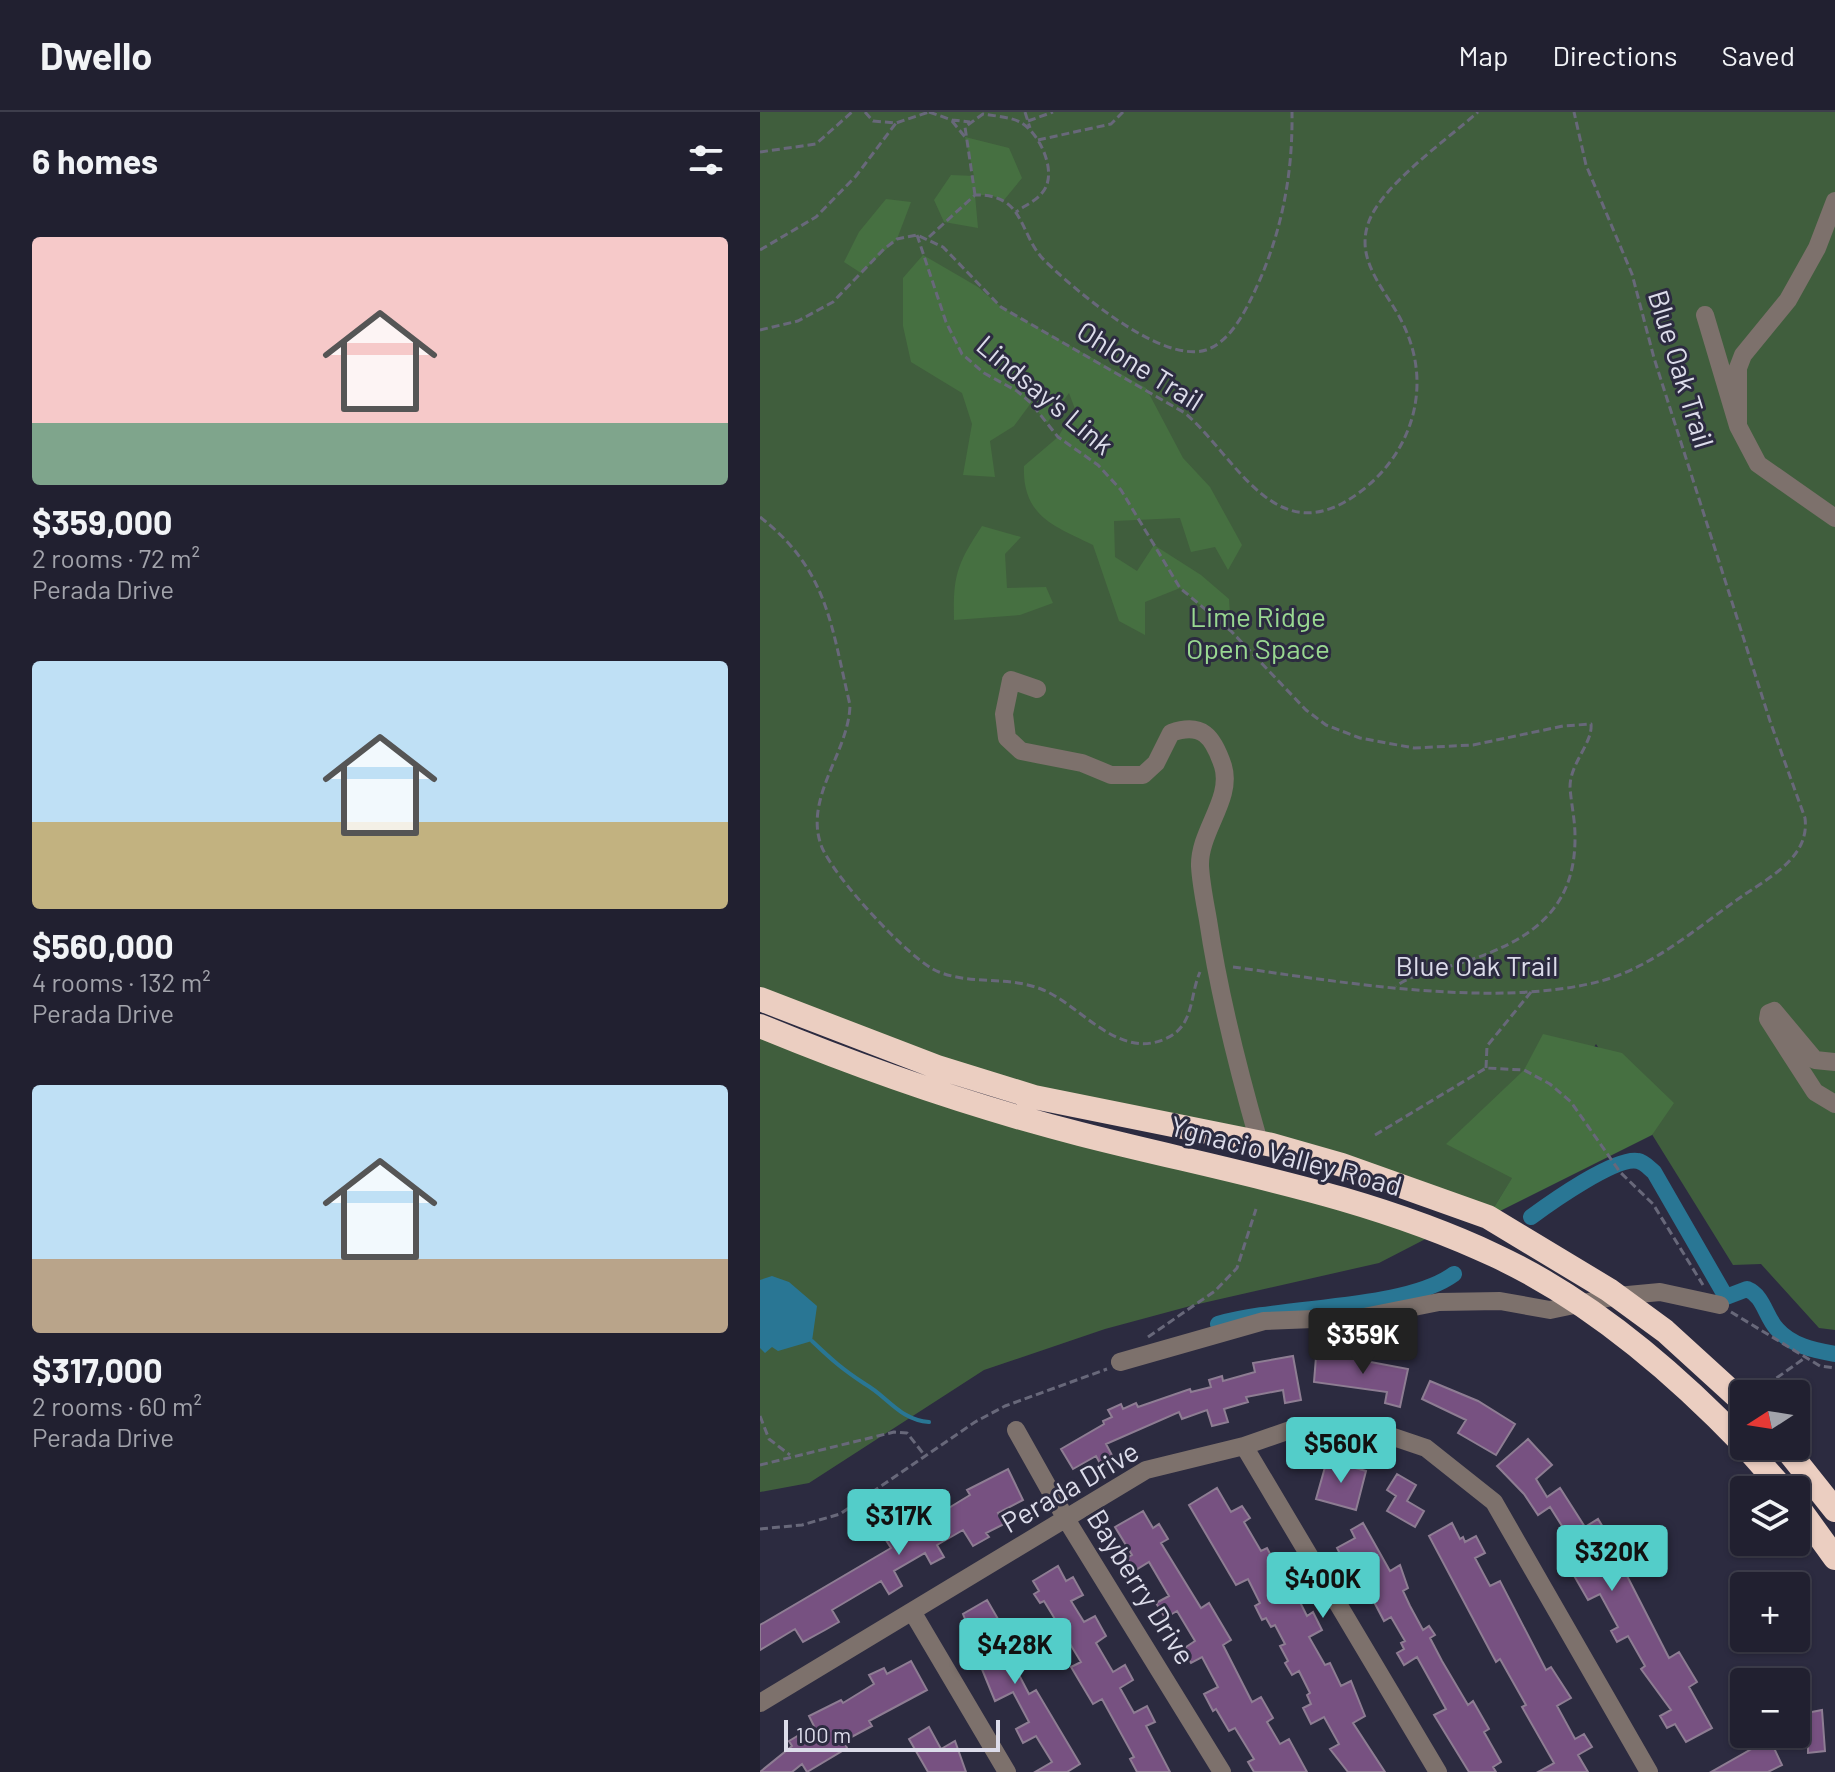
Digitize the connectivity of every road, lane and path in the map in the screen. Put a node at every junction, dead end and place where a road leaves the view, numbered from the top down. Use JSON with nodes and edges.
{"nodes":[{"id":1,"x":852,"y":112,"type":"edge"},
{"id":2,"x":865,"y":112,"type":"edge"},
{"id":3,"x":929,"y":112,"type":"edge"},
{"id":4,"x":1025,"y":112,"type":"edge"},
{"id":5,"x":1053,"y":112,"type":"edge"},
{"id":6,"x":1123,"y":112,"type":"edge"},
{"id":7,"x":1292,"y":112,"type":"edge"},
{"id":8,"x":1478,"y":112,"type":"edge"},
{"id":9,"x":1574,"y":112,"type":"edge"},
{"id":10,"x":980,"y":114,"type":"edge"},
{"id":11,"x":952,"y":120,"type":"junction"},
{"id":12,"x":1028,"y":121,"type":"junction"},
{"id":13,"x":970,"y":122,"type":"junction"},
{"id":14,"x":896,"y":123,"type":"junction"},
{"id":15,"x":1030,"y":128,"type":"junction"},
{"id":16,"x":965,"y":137,"type":"junction"},
{"id":17,"x":1038,"y":140,"type":"junction"},
{"id":18,"x":760,"y":152,"type":"edge"},
{"id":19,"x":975,"y":195,"type":"junction"},
{"id":20,"x":1835,"y":201,"type":"edge"},
{"id":21,"x":1016,"y":212,"type":"junction"},
{"id":22,"x":917,"y":235,"type":"junction"},
{"id":23,"x":929,"y":237,"type":"junction"},
{"id":24,"x":760,"y":250,"type":"edge"},
{"id":25,"x":1705,"y":315,"type":"dead end"},
{"id":26,"x":760,"y":330,"type":"edge"},
{"id":27,"x":1738,"y":426,"type":"junction"},
{"id":28,"x":760,"y":517,"type":"edge"},
{"id":29,"x":1835,"y":518,"type":"edge"},
{"id":30,"x":1037,"y":689,"type":"dead end"},
{"id":31,"x":1215,"y":964,"type":"junction"},
{"id":32,"x":1396,"y":986,"type":"junction"},
{"id":33,"x":1532,"y":991,"type":"junction"},
{"id":34,"x":760,"y":999,"type":"edge"},
{"id":35,"x":760,"y":1026,"type":"edge"},
{"id":36,"x":1835,"y":1062,"type":"edge"},
{"id":37,"x":1486,"y":1068,"type":"junction"},
{"id":38,"x":1835,"y":1104,"type":"edge"},
{"id":39,"x":1375,"y":1135,"type":"dead end"},
{"id":40,"x":1259,"y":1142,"type":"junction"},
{"id":41,"x":1256,"y":1209,"type":"dead end"},
{"id":42,"x":1617,"y":1296,"type":"junction"},
{"id":43,"x":1577,"y":1304,"type":"junction"},
{"id":44,"x":1720,"y":1305,"type":"junction"},
{"id":45,"x":1145,"y":1339,"type":"dead end"},
{"id":46,"x":1806,"y":1357,"type":"junction"},
{"id":47,"x":1120,"y":1362,"type":"joint"},
{"id":48,"x":1835,"y":1368,"type":"edge"},
{"id":49,"x":1774,"y":1380,"type":"edge"},
{"id":50,"x":1730,"y":1390,"type":"edge"},
{"id":51,"x":760,"y":1416,"type":"edge"},
{"id":52,"x":1016,"y":1430,"type":"dead end"},
{"id":53,"x":1730,"y":1431,"type":"edge"},
{"id":54,"x":1244,"y":1446,"type":"junction"},
{"id":55,"x":790,"y":1455,"type":"junction"},
{"id":56,"x":926,"y":1457,"type":"junction"},
{"id":57,"x":1758,"y":1460,"type":"edge"},
{"id":58,"x":1795,"y":1460,"type":"edge"},
{"id":59,"x":760,"y":1465,"type":"edge"},
{"id":60,"x":1772,"y":1476,"type":"edge"},
{"id":61,"x":1835,"y":1510,"type":"edge"},
{"id":62,"x":1066,"y":1519,"type":"junction"},
{"id":63,"x":1810,"y":1523,"type":"edge"},
{"id":64,"x":760,"y":1529,"type":"edge"},
{"id":65,"x":1835,"y":1558,"type":"edge"},
{"id":66,"x":913,"y":1613,"type":"junction"},
{"id":67,"x":760,"y":1703,"type":"edge"},
{"id":68,"x":1007,"y":1772,"type":"edge"},
{"id":69,"x":1222,"y":1772,"type":"edge"},
{"id":70,"x":1438,"y":1772,"type":"edge"},
{"id":71,"x":1649,"y":1772,"type":"edge"}],
"edges":[{"from":1,"to":18,"type":"path"},
{"from":2,"to":14,"type":"path"},
{"from":3,"to":11,"type":"path"},
{"from":3,"to":14,"type":"path"},
{"from":4,"to":12,"type":"path"},
{"from":5,"to":12,"type":"path"},
{"from":6,"to":17,"type":"path"},
{"from":7,"to":21,"type":"path"},
{"from":8,"to":23,"type":"path","name":"Ohlone Trail"},
{"from":9,"to":33,"type":"path","name":"Blue Oak Trail"},
{"from":10,"to":13,"type":"path"},
{"from":10,"to":15,"type":"path"},
{"from":11,"to":13,"type":"path"},
{"from":11,"to":16,"type":"path"},
{"from":12,"to":15,"type":"path"},
{"from":13,"to":16,"type":"path"},
{"from":14,"to":24,"type":"path"},
{"from":15,"to":17,"type":"path"},
{"from":16,"to":19,"type":"path"},
{"from":17,"to":21,"type":"path"},
{"from":19,"to":21,"type":"path"},
{"from":19,"to":23,"type":"path"},
{"from":20,"to":27,"type":"street"},
{"from":22,"to":23,"type":"path"},
{"from":22,"to":26,"type":"path"},
{"from":22,"to":32,"type":"path","name":"Lindsay's Link"},
{"from":25,"to":27,"type":"street"},
{"from":27,"to":29,"type":"street"},
{"from":28,"to":31,"type":"path"},
{"from":30,"to":31,"type":"street"},
{"from":31,"to":32,"type":"path","name":"Blue Oak Trail"},
{"from":31,"to":40,"type":"street"},
{"from":32,"to":33,"type":"path","name":"Blue Oak Trail"},
{"from":33,"to":37,"type":"path"},
{"from":34,"to":40,"type":"highway","name":"Ygnacio Valley Road"},
{"from":35,"to":43,"type":"highway","name":"Ygnacio Valley Road"},
{"from":36,"to":38,"type":"street"},
{"from":37,"to":39,"type":"path"},
{"from":37,"to":44,"type":"path"},
{"from":40,"to":42,"type":"highway","name":"Ygnacio Valley Road"},
{"from":41,"to":45,"type":"path"},
{"from":42,"to":43,"type":"street"},
{"from":42,"to":44,"type":"street"},
{"from":42,"to":50,"type":"highway","name":"Ygnacio Valley Road"},
{"from":43,"to":47,"type":"street"},
{"from":43,"to":53,"type":"highway","name":"Ygnacio Valley Road"},
{"from":44,"to":46,"type":"path"},
{"from":46,"to":48,"type":"path"},
{"from":46,"to":49,"type":"path"},
{"from":47,"to":56,"type":"path"},
{"from":51,"to":55,"type":"path"},
{"from":52,"to":62,"type":"street","name":"Bayberry Drive"},
{"from":54,"to":62,"type":"street","name":"Perada Drive"},
{"from":54,"to":70,"type":"street"},
{"from":54,"to":71,"type":"street","name":"Perada Drive"},
{"from":55,"to":56,"type":"path"},
{"from":55,"to":59,"type":"path"},
{"from":56,"to":64,"type":"path"},
{"from":57,"to":60,"type":"highway","name":"Ygnacio Valley Road"},
{"from":58,"to":61,"type":"highway"},
{"from":62,"to":66,"type":"street","name":"Perada Drive"},
{"from":62,"to":69,"type":"street","name":"Bayberry Drive"},
{"from":63,"to":65,"type":"highway"},
{"from":66,"to":67,"type":"street","name":"Perada Drive"},
{"from":66,"to":68,"type":"street"}]}
